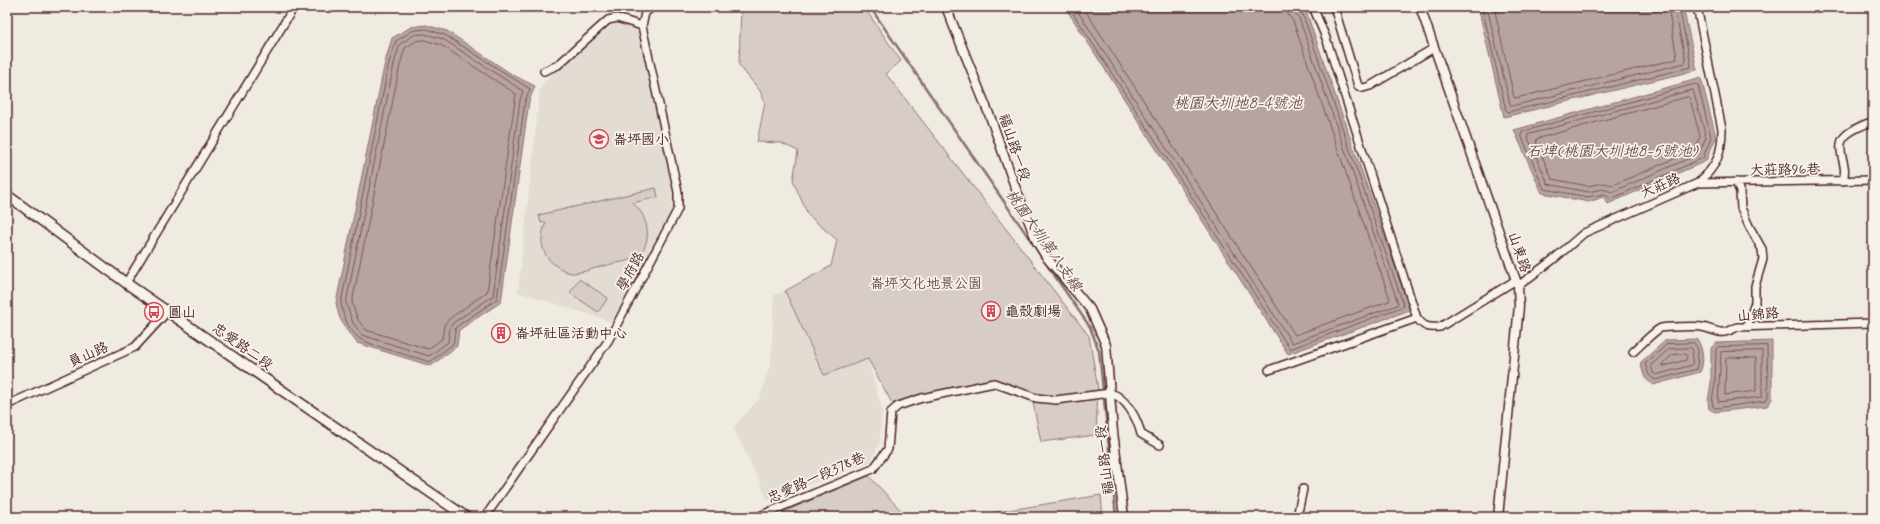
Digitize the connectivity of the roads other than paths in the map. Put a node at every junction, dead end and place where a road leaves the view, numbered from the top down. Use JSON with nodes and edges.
{"nodes":[{"id":1,"x":294,"y":7,"type":"edge"},
{"id":2,"x":652,"y":7,"type":"edge"},
{"id":3,"x":946,"y":7,"type":"edge"},
{"id":4,"x":1313,"y":7,"type":"edge"},
{"id":5,"x":1334,"y":7,"type":"edge"},
{"id":6,"x":1420,"y":7,"type":"edge"},
{"id":7,"x":1697,"y":7,"type":"edge"},
{"id":8,"x":642,"y":26,"type":"junction"},
{"id":9,"x":1434,"y":48,"type":"junction"},
{"id":10,"x":544,"y":71,"type":"dead end"},
{"id":11,"x":1873,"y":121,"type":"edge"},
{"id":12,"x":1873,"y":180,"type":"edge"},
{"id":13,"x":1843,"y":181,"type":"junction"},
{"id":14,"x":1736,"y":182,"type":"junction"},
{"id":15,"x":1698,"y":183,"type":"junction"},
{"id":16,"x":7,"y":195,"type":"edge"},
{"id":17,"x":126,"y":283,"type":"junction"},
{"id":18,"x":1517,"y":283,"type":"junction"},
{"id":19,"x":168,"y":311,"type":"junction"},
{"id":20,"x":1418,"y":318,"type":"junction"},
{"id":21,"x":1873,"y":323,"type":"edge"},
{"id":22,"x":1747,"y":326,"type":"junction"},
{"id":23,"x":1632,"y":352,"type":"dead end"},
{"id":24,"x":1269,"y":370,"type":"dead end"},
{"id":25,"x":1105,"y":393,"type":"junction"},
{"id":26,"x":7,"y":405,"type":"edge"},
{"id":27,"x":1160,"y":445,"type":"dead end"},
{"id":28,"x":1304,"y":489,"type":"dead end"},
{"id":29,"x":466,"y":517,"type":"edge"},
{"id":30,"x":485,"y":517,"type":"edge"},
{"id":31,"x":757,"y":517,"type":"edge"},
{"id":32,"x":1124,"y":517,"type":"edge"},
{"id":33,"x":1297,"y":517,"type":"edge"},
{"id":34,"x":1498,"y":517,"type":"edge"}],
"edges":[{"from":1,"to":17,"type":"street"},
{"from":2,"to":8,"type":"street"},
{"from":3,"to":25,"type":"street","name":"福山路一段"},
{"from":4,"to":20,"type":"street"},
{"from":5,"to":9,"type":"street"},
{"from":6,"to":9,"type":"street","name":"山東路"},
{"from":7,"to":15,"type":"street","name":"大莊路"},
{"from":8,"to":10,"type":"street"},
{"from":8,"to":30,"type":"street","name":"學府路"},
{"from":9,"to":18,"type":"street","name":"山東路"},
{"from":11,"to":13,"type":"street"},
{"from":12,"to":13,"type":"street","name":"大莊路96巷"},
{"from":13,"to":14,"type":"street","name":"大莊路96巷"},
{"from":14,"to":15,"type":"street","name":"大莊路96巷"},
{"from":14,"to":22,"type":"street"},
{"from":15,"to":18,"type":"street","name":"大莊路"},
{"from":16,"to":17,"type":"main road","name":"忠愛路二段"},
{"from":17,"to":19,"type":"main road","name":"忠愛路二段"},
{"from":18,"to":20,"type":"street","name":"大莊路"},
{"from":18,"to":34,"type":"street","name":"山東路"},
{"from":19,"to":26,"type":"street","name":"員山路"},
{"from":19,"to":29,"type":"main road","name":"忠愛路二段"},
{"from":20,"to":24,"type":"street"},
{"from":21,"to":22,"type":"street","name":"山錦路"},
{"from":22,"to":23,"type":"street","name":"山錦路"},
{"from":25,"to":27,"type":"street"},
{"from":25,"to":31,"type":"street","name":"忠愛路一段378巷"},
{"from":25,"to":32,"type":"street","name":"福山路一段"},
{"from":28,"to":33,"type":"street"}]}
